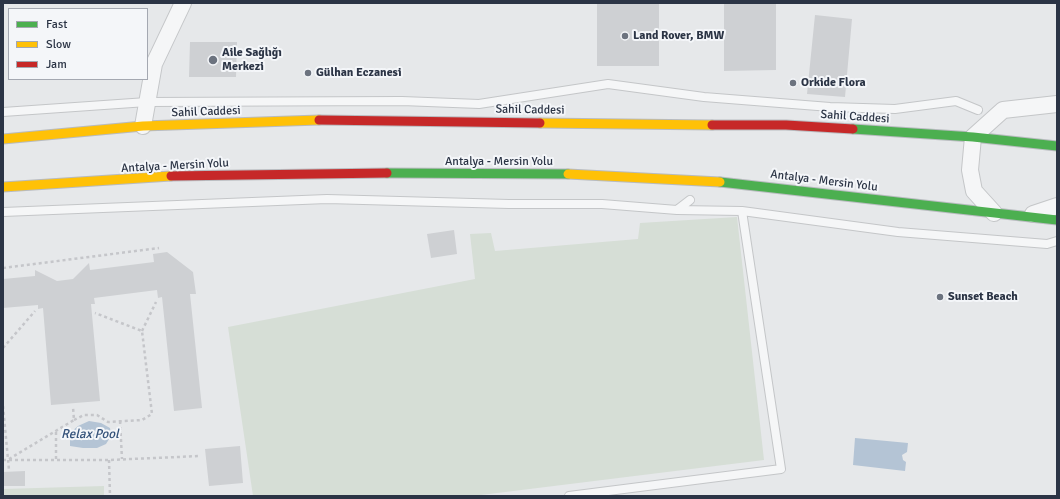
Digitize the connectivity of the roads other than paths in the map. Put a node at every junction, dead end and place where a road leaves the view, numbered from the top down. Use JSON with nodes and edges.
{"nodes":[{"id":1,"x":183,"y":3,"type":"edge"},
{"id":2,"x":148,"y":102,"type":"junction"},
{"id":3,"x":1057,"y":104,"type":"edge"},
{"id":4,"x":978,"y":110,"type":"dead end"},
{"id":5,"x":3,"y":112,"type":"edge"},
{"id":6,"x":143,"y":126,"type":"junction"},
{"id":7,"x":973,"y":137,"type":"junction"},
{"id":8,"x":3,"y":139,"type":"edge"},
{"id":9,"x":1057,"y":146,"type":"edge"},
{"id":10,"x":3,"y":187,"type":"edge"},
{"id":11,"x":690,"y":200,"type":"dead end"},
{"id":12,"x":1057,"y":206,"type":"edge"},
{"id":13,"x":677,"y":210,"type":"junction"},
{"id":14,"x":3,"y":212,"type":"edge"},
{"id":15,"x":742,"y":212,"type":"junction"},
{"id":16,"x":994,"y":213,"type":"junction"},
{"id":17,"x":1024,"y":217,"type":"junction"},
{"id":18,"x":1057,"y":220,"type":"edge"},
{"id":19,"x":1057,"y":241,"type":"edge"},
{"id":20,"x":569,"y":496,"type":"edge"}],
"edges":[{"from":1,"to":2,"type":"street"},
{"from":2,"to":4,"type":"lane"},
{"from":2,"to":5,"type":"lane"},
{"from":2,"to":6,"type":"street"},
{"from":3,"to":7,"type":"street"},
{"from":6,"to":7,"type":"highway","name":"Sahil Caddesi"},
{"from":6,"to":8,"type":"highway","name":"Sahil Caddesi"},
{"from":7,"to":9,"type":"highway","name":"Sahil Caddesi"},
{"from":7,"to":16,"type":"street"},
{"from":10,"to":16,"type":"highway","name":"Antalya - Mersin Yolu"},
{"from":11,"to":13,"type":"lane"},
{"from":12,"to":17,"type":"street"},
{"from":13,"to":14,"type":"lane"},
{"from":13,"to":15,"type":"lane"},
{"from":15,"to":19,"type":"lane"},
{"from":15,"to":20,"type":"lane"},
{"from":16,"to":17,"type":"highway","name":"Antalya - Mersin Yolu"},
{"from":17,"to":18,"type":"highway","name":"Antalya - Mersin Yolu"}]}
